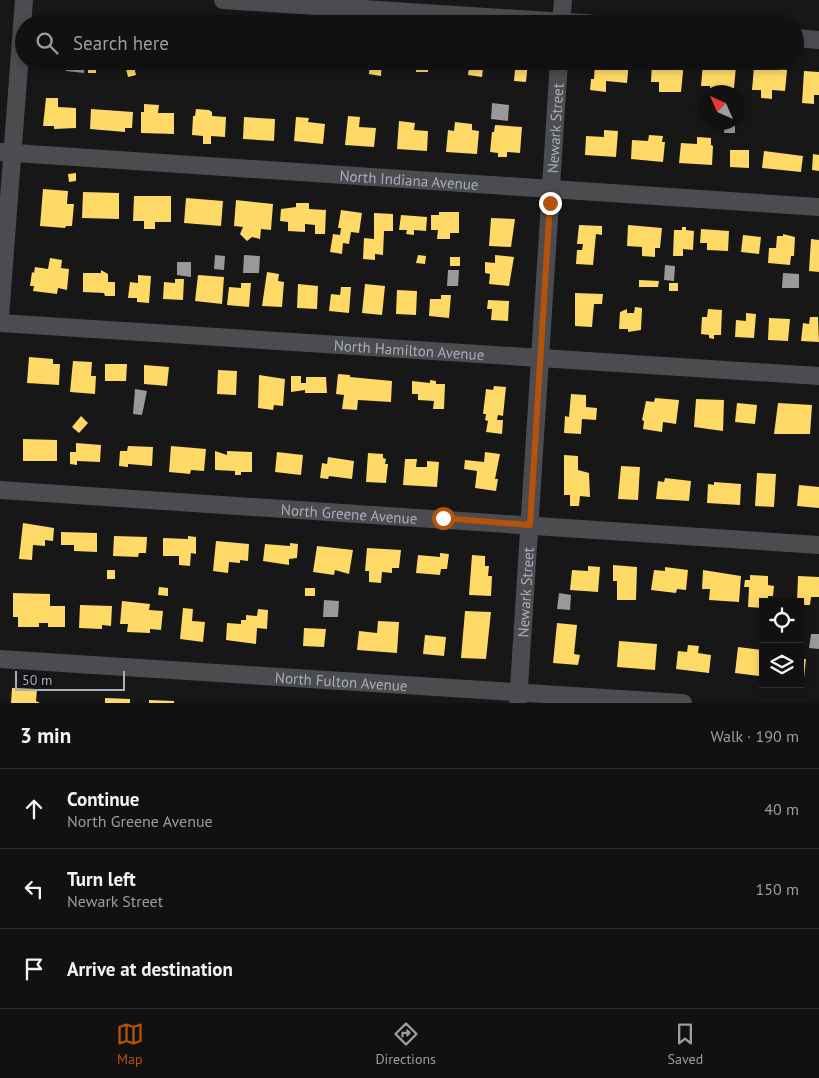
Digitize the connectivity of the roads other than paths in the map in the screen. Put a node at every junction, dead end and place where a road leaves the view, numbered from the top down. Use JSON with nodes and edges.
{"nodes":[{"id":1,"x":24,"y":0,"type":"edge"},
{"id":2,"x":223,"y":0,"type":"edge"},
{"id":3,"x":563,"y":0,"type":"edge"},
{"id":4,"x":22,"y":15,"type":"edge"},
{"id":5,"x":453,"y":15,"type":"edge"},
{"id":6,"x":562,"y":15,"type":"edge"},
{"id":7,"x":804,"y":39,"type":"edge"},
{"id":8,"x":819,"y":40,"type":"edge"},
{"id":9,"x":16,"y":70,"type":"edge"},
{"id":10,"x":558,"y":70,"type":"edge"},
{"id":11,"x":6,"y":153,"type":"edge"},
{"id":12,"x":551,"y":190,"type":"junction"},
{"id":13,"x":819,"y":207,"type":"edge"},
{"id":14,"x":0,"y":317,"type":"edge"},
{"id":15,"x":0,"y":323,"type":"edge"},
{"id":16,"x":540,"y":357,"type":"junction"},
{"id":17,"x":819,"y":376,"type":"edge"},
{"id":18,"x":0,"y":490,"type":"edge"},
{"id":19,"x":530,"y":525,"type":"junction"},
{"id":20,"x":819,"y":545,"type":"edge"},
{"id":21,"x":0,"y":659,"type":"edge"},
{"id":22,"x":519,"y":697,"type":"edge"},
{"id":23,"x":683,"y":703,"type":"edge"}],
"edges":[{"from":1,"to":4,"type":"street"},
{"from":2,"to":5,"type":"street"},
{"from":3,"to":6,"type":"street"},
{"from":7,"to":8,"type":"street"},
{"from":9,"to":11,"type":"street"},
{"from":10,"to":12,"type":"street","name":"Newark Street"},
{"from":11,"to":12,"type":"street","name":"North Indiana Avenue"},
{"from":11,"to":14,"type":"street"},
{"from":12,"to":13,"type":"street","name":"North Indiana Avenue"},
{"from":12,"to":16,"type":"street","name":"Newark Street"},
{"from":15,"to":16,"type":"street","name":"North Hamilton Avenue"},
{"from":16,"to":17,"type":"street","name":"North Hamilton Avenue"},
{"from":16,"to":19,"type":"street","name":"Newark Street"},
{"from":18,"to":19,"type":"street","name":"North Greene Avenue"},
{"from":19,"to":20,"type":"street","name":"North Greene Avenue"},
{"from":19,"to":22,"type":"street","name":"Newark Street"},
{"from":21,"to":22,"type":"street","name":"North Fulton Avenue"},
{"from":22,"to":23,"type":"street","name":"North Fulton Avenue"}]}
